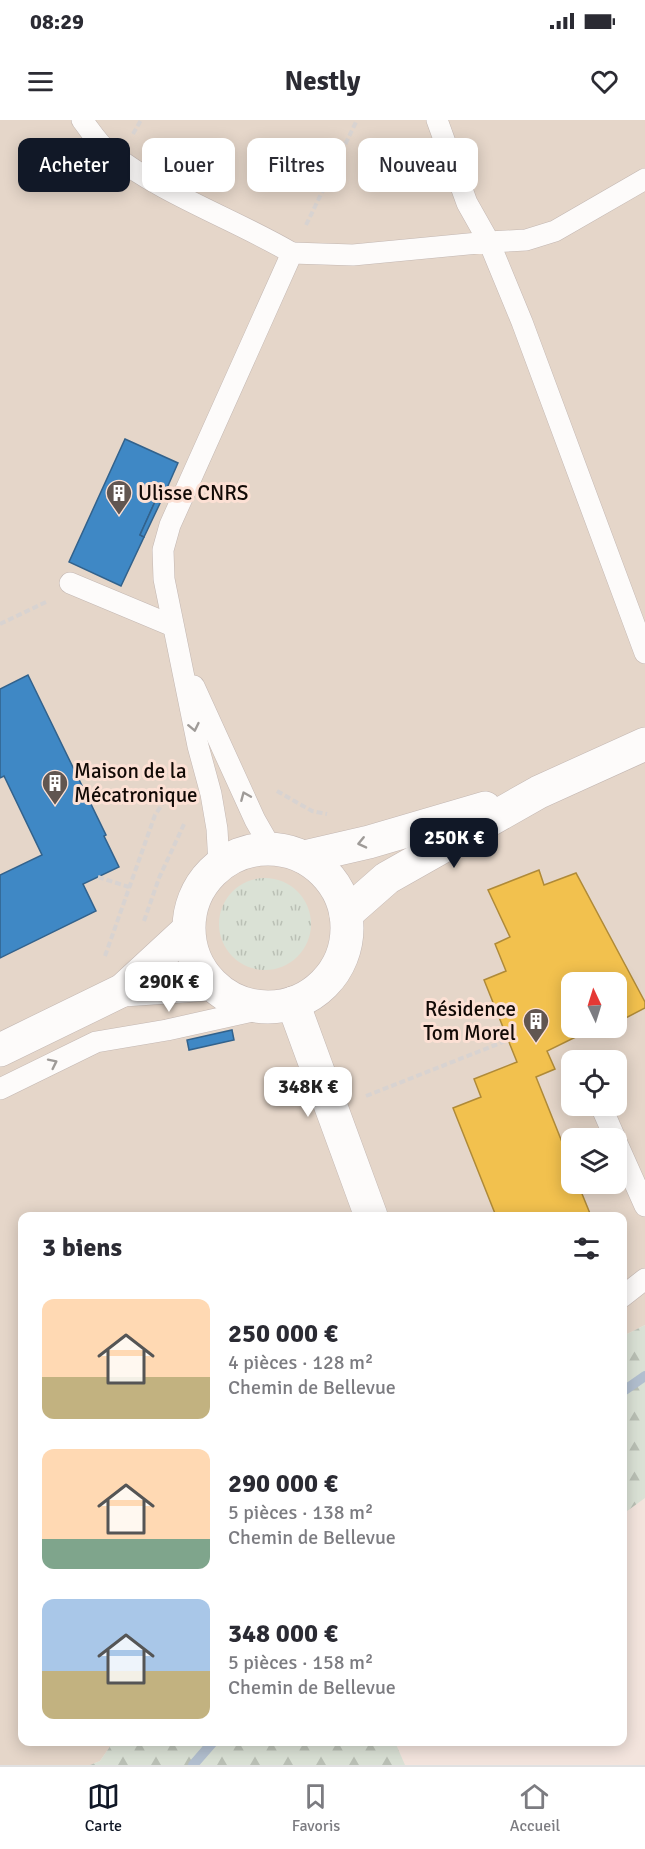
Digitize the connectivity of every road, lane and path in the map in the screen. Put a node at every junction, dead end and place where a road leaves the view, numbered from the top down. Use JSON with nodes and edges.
{"nodes":[{"id":1,"x":82,"y":120,"type":"edge"},
{"id":2,"x":357,"y":120,"type":"edge"},
{"id":3,"x":437,"y":120,"type":"edge"},
{"id":4,"x":645,"y":179,"type":"edge"},
{"id":5,"x":489,"y":242,"type":"junction"},
{"id":6,"x":292,"y":253,"type":"junction"},
{"id":7,"x":74,"y":584,"type":"joint"},
{"id":8,"x":0,"y":624,"type":"edge"},
{"id":9,"x":173,"y":626,"type":"junction"},
{"id":10,"x":178,"y":650,"type":"junction"},
{"id":11,"x":645,"y":653,"type":"edge"},
{"id":12,"x":645,"y":744,"type":"edge"},
{"id":13,"x":241,"y":786,"type":"junction"},
{"id":14,"x":539,"y":792,"type":"junction"},
{"id":15,"x":211,"y":794,"type":"junction"},
{"id":16,"x":329,"y":814,"type":"dead end"},
{"id":17,"x":271,"y":848,"type":"junction"},
{"id":18,"x":304,"y":857,"type":"junction"},
{"id":19,"x":219,"y":865,"type":"junction"},
{"id":20,"x":98,"y":877,"type":"dead end"},
{"id":21,"x":129,"y":887,"type":"junction"},
{"id":22,"x":346,"y":914,"type":"junction"},
{"id":23,"x":141,"y":928,"type":"dead end"},
{"id":24,"x":188,"y":930,"type":"junction"},
{"id":25,"x":102,"y":965,"type":"dead end"},
{"id":26,"x":211,"y":984,"type":"junction"},
{"id":27,"x":123,"y":990,"type":"junction"},
{"id":28,"x":282,"y":1005,"type":"junction"},
{"id":29,"x":508,"y":1040,"type":"dead end"},
{"id":30,"x":0,"y":1050,"type":"edge"},
{"id":31,"x":0,"y":1089,"type":"edge"},
{"id":32,"x":332,"y":1109,"type":"junction"},
{"id":33,"x":627,"y":1165,"type":"edge"},
{"id":34,"x":645,"y":1206,"type":"edge"},
{"id":35,"x":370,"y":1212,"type":"edge"},
{"id":36,"x":645,"y":1279,"type":"edge"},
{"id":37,"x":627,"y":1293,"type":"edge"}],
"edges":[{"from":1,"to":6,"type":"lane"},
{"from":2,"to":6,"type":"path"},
{"from":3,"to":5,"type":"lane"},
{"from":4,"to":5,"type":"lane"},
{"from":5,"to":6,"type":"lane"},
{"from":5,"to":11,"type":"lane"},
{"from":6,"to":9,"type":"lane"},
{"from":7,"to":8,"type":"path"},
{"from":7,"to":9,"type":"lane"},
{"from":9,"to":10,"type":"lane"},
{"from":10,"to":13,"type":"lane"},
{"from":10,"to":15,"type":"lane","one_way":true},
{"from":12,"to":14,"type":"street"},
{"from":13,"to":16,"type":"path"},
{"from":17,"to":13,"type":"lane","one_way":true},
{"from":14,"to":18,"type":"street","one_way":true},
{"from":14,"to":22,"type":"street"},
{"from":15,"to":19,"type":"lane"},
{"from":15,"to":21,"type":"path"},
{"from":15,"to":23,"type":"path"},
{"from":17,"to":18,"type":"street"},
{"from":17,"to":19,"type":"street"},
{"from":18,"to":22,"type":"street"},
{"from":19,"to":24,"type":"street"},
{"from":20,"to":21,"type":"path"},
{"from":21,"to":25,"type":"path"},
{"from":22,"to":28,"type":"street"},
{"from":24,"to":26,"type":"street"},
{"from":24,"to":27,"type":"street"},
{"from":26,"to":27,"type":"street"},
{"from":26,"to":28,"type":"street"},
{"from":27,"to":30,"type":"street"},
{"from":31,"to":28,"type":"lane","one_way":true},
{"from":28,"to":32,"type":"street"},
{"from":29,"to":32,"type":"path"},
{"from":32,"to":35,"type":"street"},
{"from":33,"to":34,"type":"lane"},
{"from":36,"to":37,"type":"lane"}]}
